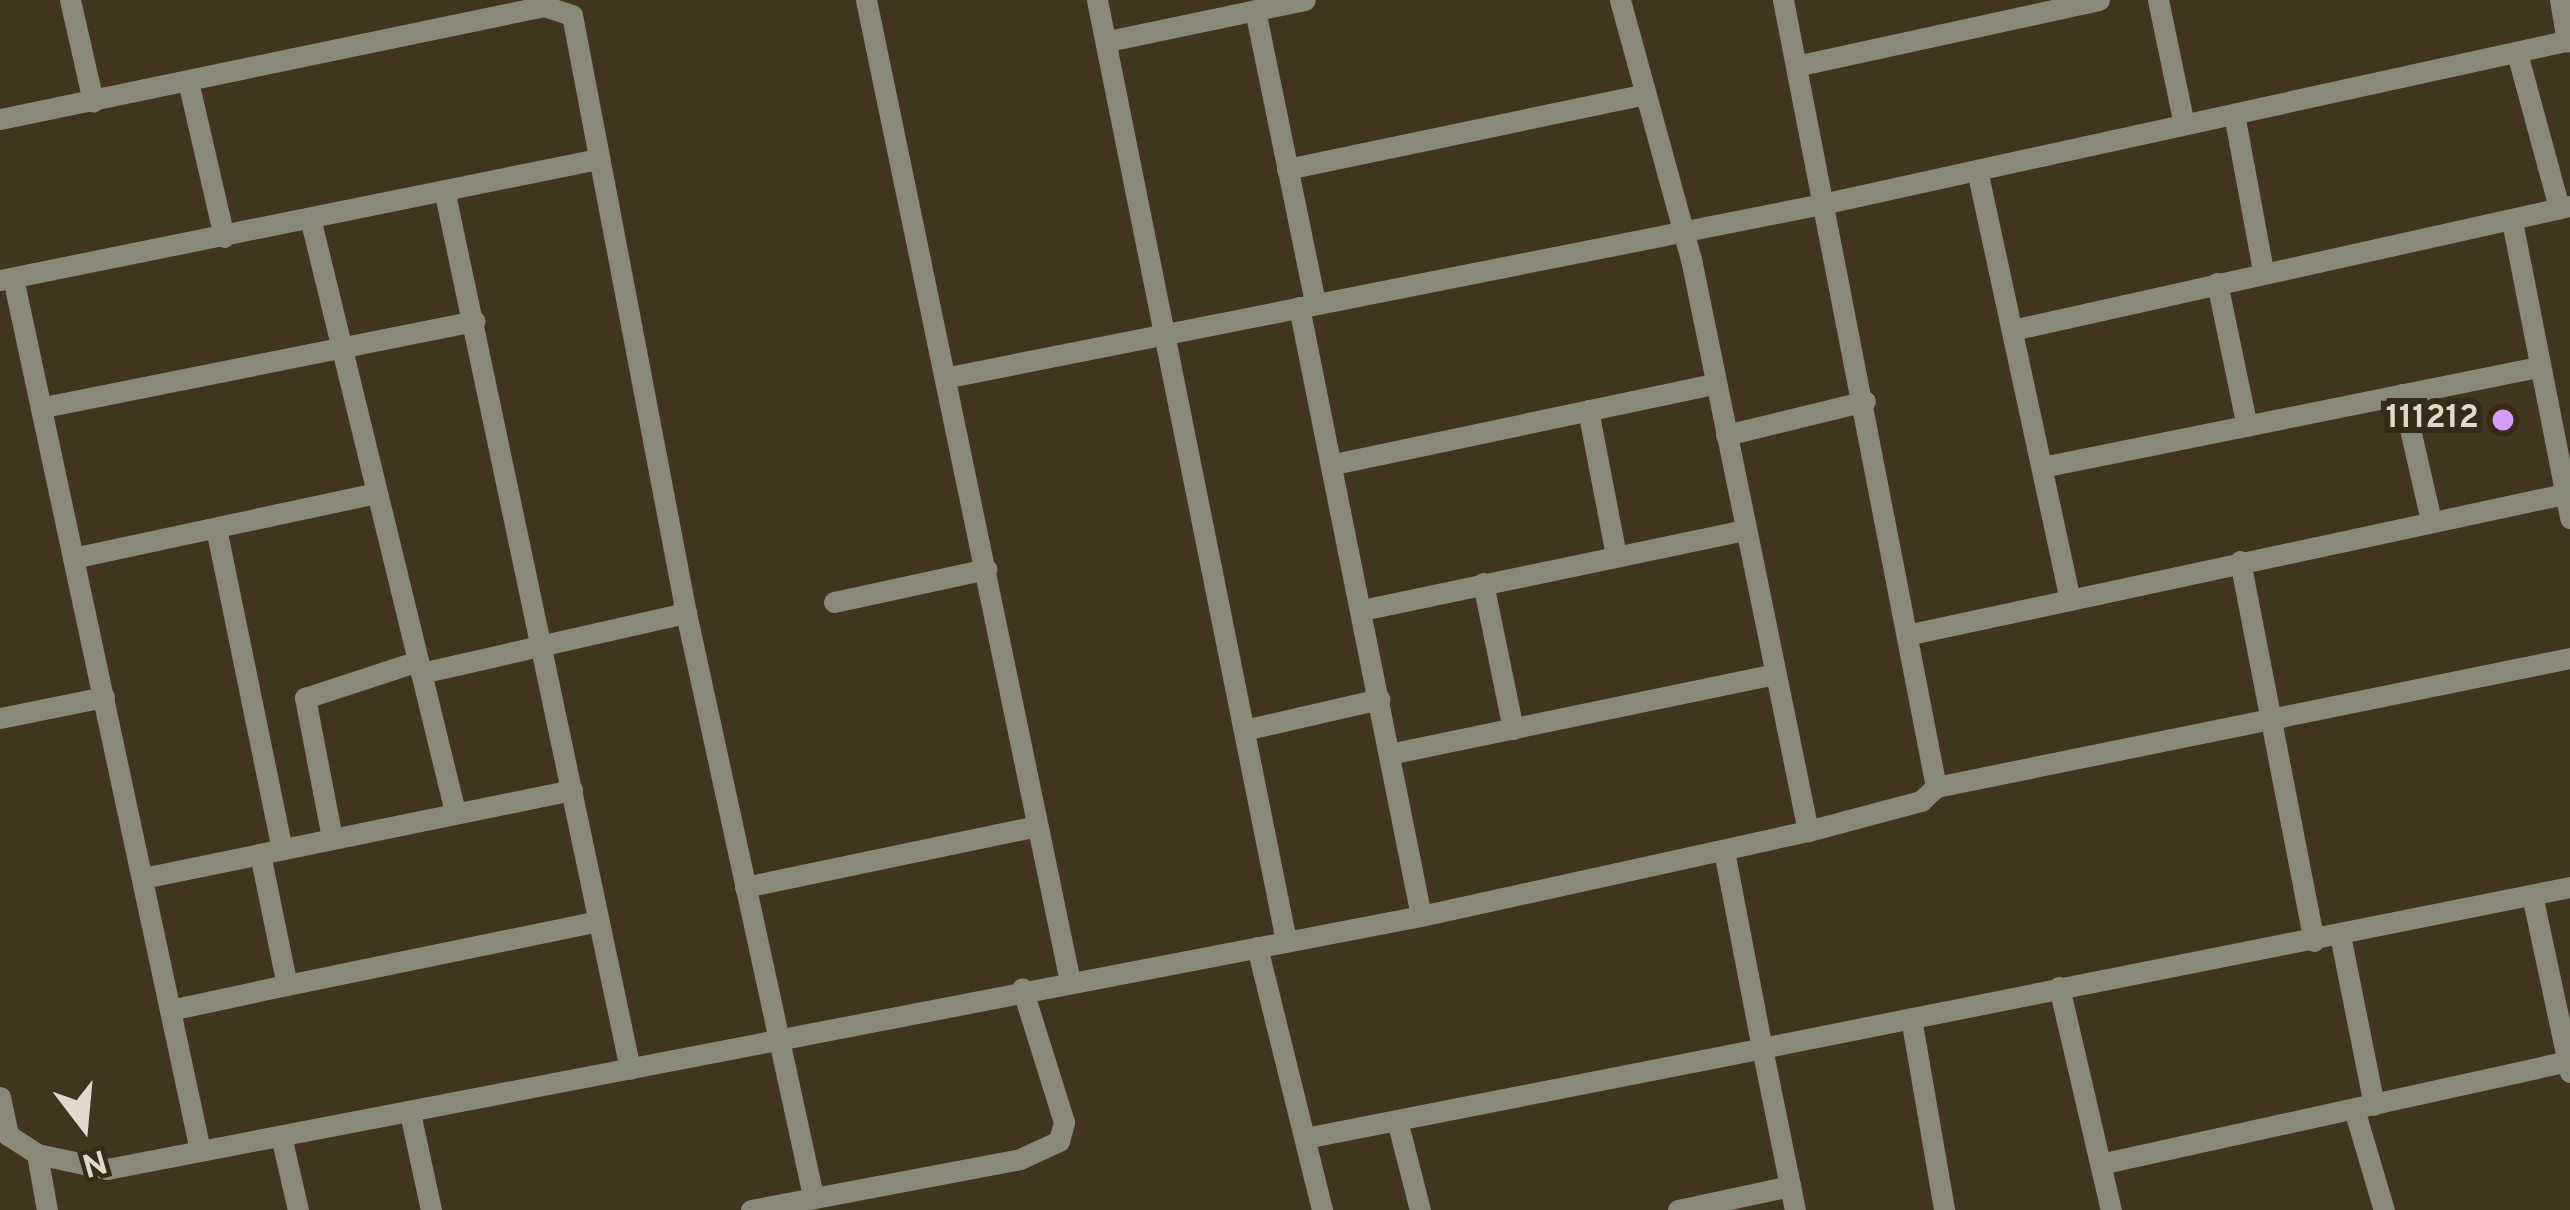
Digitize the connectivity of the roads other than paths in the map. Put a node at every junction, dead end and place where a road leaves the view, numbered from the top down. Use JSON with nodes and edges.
{"nodes":[{"id":1,"x":70,"y":0,"type":"edge"},
{"id":2,"x":866,"y":0,"type":"edge"},
{"id":3,"x":1097,"y":0,"type":"edge"},
{"id":4,"x":1304,"y":0,"type":"edge"},
{"id":5,"x":1620,"y":0,"type":"edge"},
{"id":6,"x":1783,"y":0,"type":"edge"},
{"id":7,"x":2099,"y":0,"type":"edge"},
{"id":8,"x":2158,"y":0,"type":"edge"},
{"id":9,"x":2560,"y":0,"type":"edge"},
{"id":10,"x":2011,"y":9,"type":"edge"},
{"id":11,"x":1255,"y":10,"type":"junction"},
{"id":12,"x":2569,"y":40,"type":"edge"},
{"id":13,"x":1108,"y":41,"type":"junction"},
{"id":14,"x":2517,"y":53,"type":"junction"},
{"id":15,"x":1796,"y":66,"type":"junction"},
{"id":16,"x":188,"y":81,"type":"junction"},
{"id":17,"x":1642,"y":95,"type":"junction"},
{"id":18,"x":93,"y":101,"type":"junction"},
{"id":19,"x":2234,"y":115,"type":"junction"},
{"id":20,"x":0,"y":118,"type":"edge"},
{"id":21,"x":2184,"y":124,"type":"junction"},
{"id":22,"x":598,"y":158,"type":"junction"},
{"id":23,"x":1287,"y":169,"type":"junction"},
{"id":24,"x":1977,"y":170,"type":"junction"},
{"id":25,"x":445,"y":194,"type":"junction"},
{"id":26,"x":1822,"y":203,"type":"junction"},
{"id":27,"x":2564,"y":207,"type":"edge"},
{"id":28,"x":2512,"y":221,"type":"junction"},
{"id":29,"x":311,"y":222,"type":"junction"},
{"id":30,"x":1678,"y":230,"type":"junction"},
{"id":31,"x":224,"y":237,"type":"junction"},
{"id":32,"x":2263,"y":272,"type":"junction"},
{"id":33,"x":6,"y":279,"type":"edge"},
{"id":34,"x":2217,"y":283,"type":"junction"},
{"id":35,"x":1307,"y":305,"type":"junction"},
{"id":36,"x":476,"y":321,"type":"junction"},
{"id":37,"x":2012,"y":330,"type":"junction"},
{"id":38,"x":1167,"y":334,"type":"junction"},
{"id":39,"x":339,"y":351,"type":"junction"},
{"id":40,"x":2538,"y":367,"type":"junction"},
{"id":41,"x":949,"y":377,"type":"junction"},
{"id":42,"x":1715,"y":384,"type":"junction"},
{"id":43,"x":2402,"y":394,"type":"junction"},
{"id":44,"x":1865,"y":400,"type":"junction"},
{"id":45,"x":44,"y":407,"type":"junction"},
{"id":46,"x":1588,"y":410,"type":"junction"},
{"id":47,"x":2246,"y":426,"type":"junction"},
{"id":48,"x":1726,"y":435,"type":"junction"},
{"id":49,"x":1334,"y":464,"type":"junction"},
{"id":50,"x":2042,"y":467,"type":"junction"},
{"id":51,"x":375,"y":493,"type":"junction"},
{"id":52,"x":2564,"y":494,"type":"junction"},
{"id":53,"x":2570,"y":518,"type":"edge"},
{"id":54,"x":2431,"y":521,"type":"junction"},
{"id":55,"x":215,"y":528,"type":"junction"},
{"id":56,"x":1746,"y":530,"type":"junction"},
{"id":57,"x":1616,"y":556,"type":"junction"},
{"id":58,"x":73,"y":558,"type":"junction"},
{"id":59,"x":2240,"y":561,"type":"junction"},
{"id":60,"x":986,"y":569,"type":"junction"},
{"id":61,"x":1483,"y":584,"type":"junction"},
{"id":62,"x":2069,"y":596,"type":"junction"},
{"id":63,"x":834,"y":602,"type":"dead end"},
{"id":64,"x":1362,"y":610,"type":"junction"},
{"id":65,"x":686,"y":613,"type":"junction"},
{"id":66,"x":1911,"y":634,"type":"junction"},
{"id":67,"x":544,"y":647,"type":"junction"},
{"id":68,"x":2570,"y":658,"type":"edge"},
{"id":69,"x":420,"y":667,"type":"junction"},
{"id":70,"x":1774,"y":674,"type":"junction"},
{"id":71,"x":104,"y":697,"type":"junction"},
{"id":72,"x":1378,"y":699,"type":"junction"},
{"id":73,"x":0,"y":718,"type":"edge"},
{"id":74,"x":2273,"y":722,"type":"junction"},
{"id":75,"x":1513,"y":729,"type":"junction"},
{"id":76,"x":1244,"y":730,"type":"junction"},
{"id":77,"x":1389,"y":754,"type":"junction"},
{"id":78,"x":1936,"y":787,"type":"junction"},
{"id":79,"x":572,"y":790,"type":"junction"},
{"id":80,"x":455,"y":812,"type":"junction"},
{"id":81,"x":1038,"y":826,"type":"junction"},
{"id":82,"x":1808,"y":831,"type":"junction"},
{"id":83,"x":332,"y":838,"type":"junction"},
{"id":84,"x":271,"y":851,"type":"junction"},
{"id":85,"x":1724,"y":851,"type":"junction"},
{"id":86,"x":143,"y":878,"type":"junction"},
{"id":87,"x":745,"y":887,"type":"junction"},
{"id":88,"x":2570,"y":887,"type":"edge"},
{"id":89,"x":2532,"y":895,"type":"junction"},
{"id":90,"x":1421,"y":916,"type":"junction"},
{"id":91,"x":599,"y":921,"type":"junction"},
{"id":92,"x":2340,"y":935,"type":"junction"},
{"id":93,"x":1286,"y":941,"type":"junction"},
{"id":94,"x":2314,"y":941,"type":"junction"},
{"id":95,"x":1257,"y":947,"type":"junction"},
{"id":96,"x":1069,"y":977,"type":"junction"},
{"id":97,"x":287,"y":986,"type":"junction"},
{"id":98,"x":2059,"y":987,"type":"junction"},
{"id":99,"x":1022,"y":988,"type":"junction"},
{"id":100,"x":170,"y":1010,"type":"junction"},
{"id":101,"x":1911,"y":1018,"type":"junction"},
{"id":102,"x":777,"y":1037,"type":"junction"},
{"id":103,"x":1762,"y":1048,"type":"junction"},
{"id":104,"x":2569,"y":1067,"type":"edge"},
{"id":105,"x":630,"y":1069,"type":"junction"},
{"id":106,"x":0,"y":1097,"type":"edge"},
{"id":107,"x":2364,"y":1107,"type":"junction"},
{"id":108,"x":410,"y":1112,"type":"junction"},
{"id":109,"x":1397,"y":1120,"type":"junction"},
{"id":110,"x":4,"y":1136,"type":"edge"},
{"id":111,"x":280,"y":1136,"type":"junction"},
{"id":112,"x":1305,"y":1138,"type":"junction"},
{"id":113,"x":200,"y":1150,"type":"junction"},
{"id":114,"x":38,"y":1154,"type":"junction"},
{"id":115,"x":2100,"y":1163,"type":"junction"},
{"id":116,"x":1790,"y":1186,"type":"junction"},
{"id":117,"x":813,"y":1196,"type":"junction"},
{"id":118,"x":47,"y":1210,"type":"edge"},
{"id":119,"x":298,"y":1210,"type":"edge"},
{"id":120,"x":430,"y":1210,"type":"edge"},
{"id":121,"x":751,"y":1210,"type":"edge"},
{"id":122,"x":1322,"y":1210,"type":"edge"},
{"id":123,"x":1420,"y":1210,"type":"edge"},
{"id":124,"x":1678,"y":1210,"type":"edge"},
{"id":125,"x":1795,"y":1210,"type":"edge"},
{"id":126,"x":1944,"y":1210,"type":"edge"},
{"id":127,"x":2111,"y":1210,"type":"edge"},
{"id":128,"x":2384,"y":1210,"type":"edge"}],
"edges":[{"from":1,"to":18,"type":"street"},
{"from":2,"to":41,"type":"street"},
{"from":3,"to":13,"type":"street"},
{"from":4,"to":11,"type":"street"},
{"from":5,"to":17,"type":"street"},
{"from":6,"to":15,"type":"street"},
{"from":7,"to":10,"type":"street"},
{"from":8,"to":21,"type":"street"},
{"from":9,"to":12,"type":"street"},
{"from":10,"to":15,"type":"street"},
{"from":11,"to":13,"type":"street"},
{"from":11,"to":23,"type":"street"},
{"from":12,"to":14,"type":"street"},
{"from":13,"to":38,"type":"street"},
{"from":14,"to":19,"type":"street"},
{"from":14,"to":27,"type":"street"},
{"from":15,"to":26,"type":"street"},
{"from":16,"to":18,"type":"street"},
{"from":16,"to":22,"type":"street"},
{"from":16,"to":31,"type":"street"},
{"from":17,"to":23,"type":"street"},
{"from":17,"to":30,"type":"street"},
{"from":18,"to":20,"type":"street"},
{"from":19,"to":21,"type":"street"},
{"from":19,"to":32,"type":"street"},
{"from":21,"to":24,"type":"street"},
{"from":22,"to":25,"type":"street"},
{"from":22,"to":65,"type":"street"},
{"from":23,"to":35,"type":"street"},
{"from":24,"to":26,"type":"street"},
{"from":24,"to":37,"type":"street"},
{"from":25,"to":29,"type":"street"},
{"from":25,"to":36,"type":"street"},
{"from":26,"to":30,"type":"street"},
{"from":26,"to":44,"type":"street"},
{"from":27,"to":28,"type":"street"},
{"from":28,"to":32,"type":"street"},
{"from":28,"to":40,"type":"street"},
{"from":29,"to":31,"type":"street"},
{"from":29,"to":39,"type":"street"},
{"from":30,"to":35,"type":"street"},
{"from":30,"to":42,"type":"street"},
{"from":31,"to":33,"type":"street"},
{"from":32,"to":34,"type":"street"},
{"from":33,"to":45,"type":"street"},
{"from":34,"to":37,"type":"street"},
{"from":34,"to":47,"type":"street"},
{"from":35,"to":38,"type":"street"},
{"from":35,"to":49,"type":"street"},
{"from":36,"to":39,"type":"street"},
{"from":36,"to":67,"type":"street"},
{"from":37,"to":50,"type":"street"},
{"from":38,"to":41,"type":"street"},
{"from":38,"to":76,"type":"street"},
{"from":39,"to":45,"type":"street"},
{"from":39,"to":51,"type":"street"},
{"from":40,"to":43,"type":"street"},
{"from":40,"to":52,"type":"street"},
{"from":41,"to":60,"type":"street"},
{"from":42,"to":46,"type":"street"},
{"from":42,"to":48,"type":"street"},
{"from":43,"to":47,"type":"street"},
{"from":43,"to":54,"type":"street"},
{"from":44,"to":48,"type":"street"},
{"from":44,"to":66,"type":"street"},
{"from":45,"to":58,"type":"street"},
{"from":46,"to":49,"type":"street"},
{"from":46,"to":57,"type":"street"},
{"from":47,"to":50,"type":"street"},
{"from":48,"to":56,"type":"street"},
{"from":49,"to":64,"type":"street"},
{"from":50,"to":62,"type":"street"},
{"from":51,"to":55,"type":"street"},
{"from":51,"to":69,"type":"street"},
{"from":52,"to":53,"type":"street"},
{"from":52,"to":54,"type":"street"},
{"from":54,"to":59,"type":"street"},
{"from":55,"to":58,"type":"street"},
{"from":55,"to":84,"type":"street"},
{"from":56,"to":57,"type":"street"},
{"from":56,"to":70,"type":"street"},
{"from":57,"to":61,"type":"street"},
{"from":58,"to":71,"type":"street"},
{"from":59,"to":62,"type":"street"},
{"from":59,"to":74,"type":"street"},
{"from":60,"to":63,"type":"street"},
{"from":60,"to":81,"type":"street"},
{"from":61,"to":64,"type":"street"},
{"from":61,"to":75,"type":"street"},
{"from":62,"to":66,"type":"street"},
{"from":64,"to":72,"type":"street"},
{"from":65,"to":67,"type":"street"},
{"from":65,"to":87,"type":"street"},
{"from":66,"to":78,"type":"street"},
{"from":67,"to":69,"type":"street"},
{"from":67,"to":79,"type":"street"},
{"from":68,"to":74,"type":"street"},
{"from":69,"to":80,"type":"street"},
{"from":69,"to":83,"type":"street"},
{"from":70,"to":75,"type":"street"},
{"from":70,"to":82,"type":"street"},
{"from":71,"to":73,"type":"street"},
{"from":71,"to":86,"type":"street"},
{"from":72,"to":76,"type":"street"},
{"from":72,"to":77,"type":"street"},
{"from":74,"to":78,"type":"street"},
{"from":74,"to":94,"type":"street"},
{"from":75,"to":77,"type":"street"},
{"from":76,"to":93,"type":"street"},
{"from":77,"to":90,"type":"street"},
{"from":78,"to":82,"type":"street"},
{"from":79,"to":80,"type":"street"},
{"from":79,"to":91,"type":"street"},
{"from":80,"to":83,"type":"street"},
{"from":81,"to":87,"type":"street"},
{"from":81,"to":96,"type":"street"},
{"from":82,"to":85,"type":"street"},
{"from":83,"to":84,"type":"street"},
{"from":84,"to":86,"type":"street"},
{"from":84,"to":97,"type":"street"},
{"from":85,"to":90,"type":"street"},
{"from":85,"to":103,"type":"street"},
{"from":86,"to":100,"type":"street"},
{"from":87,"to":102,"type":"street"},
{"from":88,"to":89,"type":"street"},
{"from":89,"to":92,"type":"street"},
{"from":89,"to":104,"type":"street"},
{"from":90,"to":93,"type":"street"},
{"from":91,"to":97,"type":"street"},
{"from":91,"to":105,"type":"street"},
{"from":92,"to":94,"type":"street"},
{"from":92,"to":107,"type":"street"},
{"from":93,"to":95,"type":"street"},
{"from":94,"to":98,"type":"street"},
{"from":95,"to":96,"type":"street"},
{"from":95,"to":112,"type":"street"},
{"from":96,"to":99,"type":"street"},
{"from":97,"to":100,"type":"street"},
{"from":98,"to":101,"type":"street"},
{"from":98,"to":115,"type":"street"},
{"from":99,"to":102,"type":"street"},
{"from":99,"to":117,"type":"street"},
{"from":100,"to":113,"type":"street"},
{"from":101,"to":103,"type":"street"},
{"from":101,"to":126,"type":"street"},
{"from":102,"to":105,"type":"street"},
{"from":102,"to":117,"type":"street"},
{"from":103,"to":109,"type":"street"},
{"from":103,"to":116,"type":"street"},
{"from":104,"to":107,"type":"street"},
{"from":105,"to":108,"type":"street"},
{"from":106,"to":110,"type":"street"},
{"from":107,"to":115,"type":"street"},
{"from":107,"to":128,"type":"street"},
{"from":108,"to":111,"type":"street"},
{"from":108,"to":120,"type":"street"},
{"from":109,"to":112,"type":"street"},
{"from":109,"to":123,"type":"street"},
{"from":110,"to":114,"type":"street"},
{"from":111,"to":113,"type":"street"},
{"from":111,"to":119,"type":"street"},
{"from":112,"to":122,"type":"street"},
{"from":113,"to":114,"type":"street"},
{"from":114,"to":118,"type":"street"},
{"from":115,"to":127,"type":"street"},
{"from":116,"to":124,"type":"street"},
{"from":116,"to":125,"type":"street"},
{"from":117,"to":121,"type":"street"}]}
